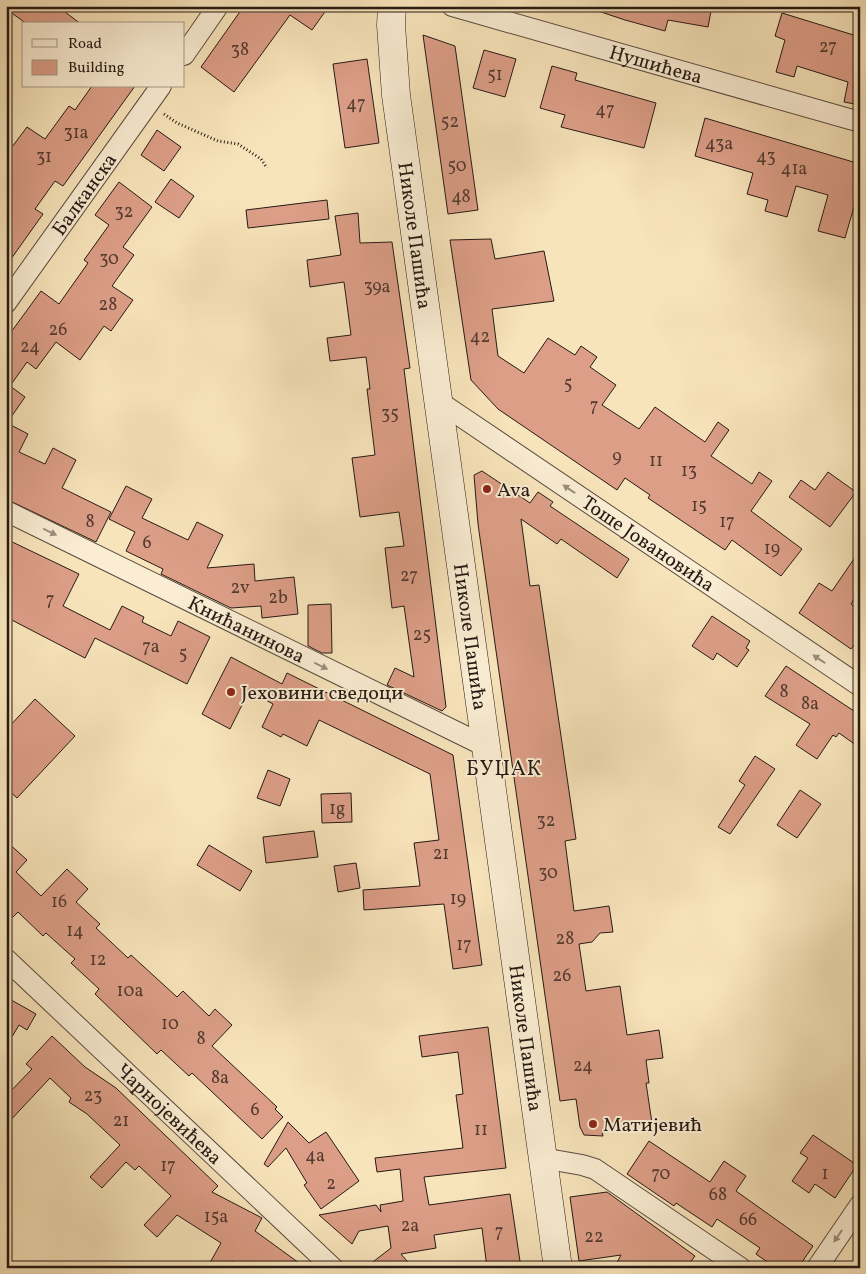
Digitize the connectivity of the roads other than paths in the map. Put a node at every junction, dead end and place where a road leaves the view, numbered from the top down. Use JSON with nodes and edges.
{"nodes":[{"id":1,"x":218,"y":6,"type":"edge"},
{"id":2,"x":392,"y":6,"type":"edge"},
{"id":3,"x":452,"y":6,"type":"edge"},
{"id":4,"x":185,"y":53,"type":"edge"},
{"id":5,"x":160,"y":88,"type":"edge"},
{"id":6,"x":860,"y":122,"type":"edge"},
{"id":7,"x":6,"y":303,"type":"edge"},
{"id":8,"x":438,"y":401,"type":"junction"},
{"id":9,"x":6,"y":511,"type":"edge"},
{"id":10,"x":860,"y":686,"type":"edge"},
{"id":11,"x":485,"y":746,"type":"junction"},
{"id":12,"x":6,"y":959,"type":"edge"},
{"id":13,"x":542,"y":1158,"type":"junction"},
{"id":14,"x":860,"y":1204,"type":"edge"},
{"id":15,"x":333,"y":1268,"type":"edge"},
{"id":16,"x":558,"y":1268,"type":"edge"},
{"id":17,"x":741,"y":1268,"type":"edge"},
{"id":18,"x":817,"y":1268,"type":"edge"}],
"edges":[{"from":1,"to":4,"type":"street"},
{"from":2,"to":8,"type":"main road","name":"Николе Пашића"},
{"from":3,"to":6,"type":"street","name":"Нушићева"},
{"from":5,"to":7,"type":"street","name":"Балканска"},
{"from":10,"to":8,"type":"street","name":"Тоше Јовановића","one_way":true},
{"from":8,"to":11,"type":"main road","name":"Николе Пашића"},
{"from":9,"to":11,"type":"street","name":"Книћанинова","one_way":true},
{"from":11,"to":13,"type":"main road","name":"Николе Пашића"},
{"from":12,"to":15,"type":"street","name":"Чарнојевићева"},
{"from":13,"to":16,"type":"main road","name":"Николе Пашића"},
{"from":13,"to":17,"type":"street"},
{"from":14,"to":18,"type":"street","one_way":true}]}
